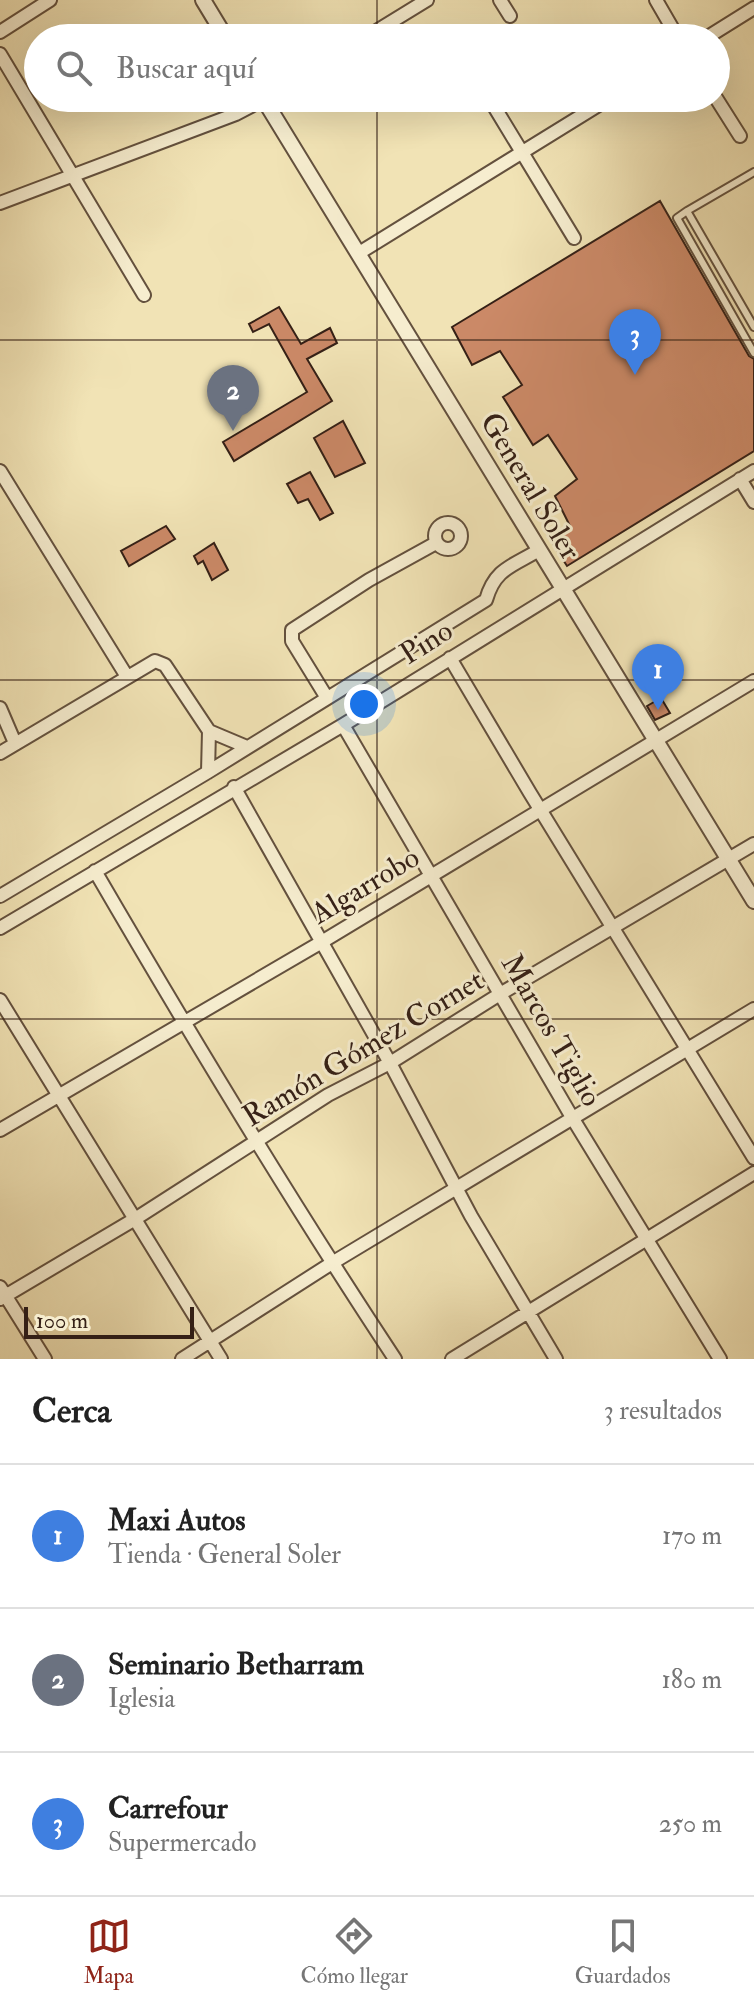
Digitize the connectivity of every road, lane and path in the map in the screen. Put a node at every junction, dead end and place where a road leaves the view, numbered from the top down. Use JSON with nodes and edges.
{"nodes":[{"id":1,"x":50,"y":0,"type":"edge"},
{"id":2,"x":203,"y":0,"type":"edge"},
{"id":3,"x":427,"y":0,"type":"edge"},
{"id":4,"x":500,"y":0,"type":"edge"},
{"id":5,"x":656,"y":0,"type":"edge"},
{"id":6,"x":754,"y":8,"type":"edge"},
{"id":7,"x":510,"y":16,"type":"dead end"},
{"id":8,"x":218,"y":24,"type":"edge"},
{"id":9,"x":388,"y":24,"type":"edge"},
{"id":10,"x":670,"y":24,"type":"edge"},
{"id":11,"x":728,"y":24,"type":"edge"},
{"id":12,"x":0,"y":32,"type":"edge"},
{"id":13,"x":0,"y":54,"type":"edge"},
{"id":14,"x":24,"y":95,"type":"edge"},
{"id":15,"x":34,"y":112,"type":"edge"},
{"id":16,"x":240,"y":112,"type":"edge"},
{"id":17,"x":273,"y":112,"type":"edge"},
{"id":18,"x":497,"y":112,"type":"edge"},
{"id":19,"x":587,"y":112,"type":"edge"},
{"id":20,"x":725,"y":112,"type":"edge"},
{"id":21,"x":740,"y":136,"type":"dead end"},
{"id":22,"x":521,"y":153,"type":"junction"},
{"id":23,"x":754,"y":172,"type":"edge"},
{"id":24,"x":72,"y":178,"type":"junction"},
{"id":25,"x":0,"y":203,"type":"edge"},
{"id":26,"x":687,"y":211,"type":"junction"},
{"id":27,"x":574,"y":238,"type":"dead end"},
{"id":28,"x":359,"y":253,"type":"junction"},
{"id":29,"x":144,"y":295,"type":"dead end"},
{"id":30,"x":754,"y":327,"type":"edge"},
{"id":31,"x":754,"y":353,"type":"edge"},
{"id":32,"x":0,"y":471,"type":"edge"},
{"id":33,"x":754,"y":471,"type":"edge"},
{"id":34,"x":740,"y":479,"type":"junction"},
{"id":35,"x":754,"y":502,"type":"edge"},
{"id":36,"x":436,"y":543,"type":"dead end"},
{"id":37,"x":539,"y":550,"type":"junction"},
{"id":38,"x":564,"y":589,"type":"junction"},
{"id":39,"x":450,"y":658,"type":"junction"},
{"id":40,"x":126,"y":675,"type":"junction"},
{"id":41,"x":754,"y":681,"type":"edge"},
{"id":42,"x":327,"y":698,"type":"junction"},
{"id":43,"x":0,"y":708,"type":"edge"},
{"id":44,"x":343,"y":725,"type":"junction"},
{"id":45,"x":209,"y":731,"type":"junction"},
{"id":46,"x":655,"y":741,"type":"junction"},
{"id":47,"x":15,"y":743,"type":"junction"},
{"id":48,"x":247,"y":747,"type":"junction"},
{"id":49,"x":0,"y":753,"type":"edge"},
{"id":50,"x":208,"y":772,"type":"junction"},
{"id":51,"x":234,"y":787,"type":"junction"},
{"id":52,"x":540,"y":809,"type":"junction"},
{"id":53,"x":754,"y":844,"type":"edge"},
{"id":54,"x":728,"y":860,"type":"junction"},
{"id":55,"x":95,"y":871,"type":"junction"},
{"id":56,"x":432,"y":875,"type":"junction"},
{"id":57,"x":0,"y":896,"type":"edge"},
{"id":58,"x":754,"y":901,"type":"edge"},
{"id":59,"x":0,"y":928,"type":"edge"},
{"id":60,"x":614,"y":928,"type":"junction"},
{"id":61,"x":320,"y":943,"type":"junction"},
{"id":62,"x":500,"y":994,"type":"junction"},
{"id":63,"x":0,"y":1000,"type":"edge"},
{"id":64,"x":754,"y":1009,"type":"edge"},
{"id":65,"x":183,"y":1022,"type":"junction"},
{"id":66,"x":688,"y":1048,"type":"junction"},
{"id":67,"x":390,"y":1063,"type":"junction"},
{"id":68,"x":58,"y":1094,"type":"junction"},
{"id":69,"x":573,"y":1119,"type":"junction"},
{"id":70,"x":0,"y":1130,"type":"edge"},
{"id":71,"x":257,"y":1141,"type":"junction"},
{"id":72,"x":754,"y":1158,"type":"edge"},
{"id":73,"x":754,"y":1173,"type":"edge"},
{"id":74,"x":457,"y":1187,"type":"junction"},
{"id":75,"x":135,"y":1219,"type":"junction"},
{"id":76,"x":646,"y":1238,"type":"junction"},
{"id":77,"x":332,"y":1263,"type":"junction"},
{"id":78,"x":2,"y":1294,"type":"edge"},
{"id":79,"x":527,"y":1311,"type":"junction"},
{"id":80,"x":210,"y":1340,"type":"junction"},
{"id":81,"x":45,"y":1359,"type":"edge"},
{"id":82,"x":182,"y":1359,"type":"edge"},
{"id":83,"x":221,"y":1359,"type":"edge"},
{"id":84,"x":395,"y":1359,"type":"edge"},
{"id":85,"x":452,"y":1359,"type":"edge"},
{"id":86,"x":556,"y":1359,"type":"edge"},
{"id":87,"x":720,"y":1359,"type":"edge"}],
"edges":[{"from":1,"to":12,"type":"street"},
{"from":2,"to":8,"type":"street"},
{"from":3,"to":9,"type":"street"},
{"from":4,"to":7,"type":"street"},
{"from":5,"to":10,"type":"street"},
{"from":6,"to":11,"type":"street"},
{"from":13,"to":14,"type":"street"},
{"from":15,"to":24,"type":"street"},
{"from":16,"to":24,"type":"street"},
{"from":17,"to":28,"type":"street","name":"General Soler"},
{"from":18,"to":22,"type":"street"},
{"from":19,"to":22,"type":"street"},
{"from":20,"to":21,"type":"street"},
{"from":22,"to":27,"type":"street"},
{"from":22,"to":28,"type":"street"},
{"from":23,"to":26,"type":"lane"},
{"from":24,"to":25,"type":"street"},
{"from":24,"to":29,"type":"street"},
{"from":26,"to":30,"type":"lane"},
{"from":26,"to":31,"type":"lane"},
{"from":28,"to":37,"type":"street","name":"General Soler"},
{"from":32,"to":40,"type":"street"},
{"from":33,"to":34,"type":"street","name":"Pino"},
{"from":34,"to":35,"type":"street"},
{"from":34,"to":38,"type":"street","name":"Pino"},
{"from":36,"to":42,"type":"street"},
{"from":37,"to":38,"type":"street","name":"General Soler"},
{"from":37,"to":42,"type":"street"},
{"from":38,"to":39,"type":"street","name":"Pino"},
{"from":38,"to":46,"type":"street","name":"General Soler"},
{"from":39,"to":44,"type":"street","name":"Pino"},
{"from":39,"to":52,"type":"street"},
{"from":40,"to":45,"type":"street"},
{"from":40,"to":47,"type":"street"},
{"from":41,"to":46,"type":"street","name":"Algarrobo"},
{"from":42,"to":48,"type":"street"},
{"from":43,"to":47,"type":"street"},
{"from":44,"to":51,"type":"street","name":"Pino"},
{"from":44,"to":56,"type":"street","name":"Marcos Tiglio"},
{"from":45,"to":48,"type":"street"},
{"from":45,"to":50,"type":"street"},
{"from":46,"to":52,"type":"street","name":"Algarrobo"},
{"from":46,"to":54,"type":"street","name":"General Soler"},
{"from":47,"to":49,"type":"street"},
{"from":48,"to":50,"type":"street"},
{"from":50,"to":57,"type":"street"},
{"from":51,"to":55,"type":"street","name":"Pino"},
{"from":51,"to":61,"type":"street"},
{"from":52,"to":56,"type":"street","name":"Algarrobo"},
{"from":52,"to":60,"type":"street"},
{"from":53,"to":54,"type":"street","name":"Ramón Gómez Cornet"},
{"from":54,"to":58,"type":"street","name":"General Soler"},
{"from":54,"to":60,"type":"street","name":"Ramón Gómez Cornet"},
{"from":55,"to":59,"type":"street","name":"Pino"},
{"from":55,"to":65,"type":"street"},
{"from":56,"to":61,"type":"street","name":"Algarrobo"},
{"from":56,"to":62,"type":"street","name":"Marcos Tiglio"},
{"from":60,"to":62,"type":"street","name":"Ramón Gómez Cornet"},
{"from":60,"to":66,"type":"street"},
{"from":61,"to":65,"type":"street","name":"Algarrobo"},
{"from":61,"to":67,"type":"street"},
{"from":62,"to":67,"type":"street","name":"Ramón Gómez Cornet"},
{"from":62,"to":69,"type":"street","name":"Marcos Tiglio"},
{"from":63,"to":68,"type":"street"},
{"from":64,"to":66,"type":"street"},
{"from":65,"to":68,"type":"street","name":"Algarrobo"},
{"from":65,"to":71,"type":"street"},
{"from":66,"to":69,"type":"street"},
{"from":66,"to":72,"type":"street"},
{"from":67,"to":71,"type":"street","name":"Ramón Gómez Cornet"},
{"from":67,"to":74,"type":"street"},
{"from":68,"to":70,"type":"street","name":"Algarrobo"},
{"from":68,"to":75,"type":"street"},
{"from":69,"to":74,"type":"street"},
{"from":69,"to":76,"type":"street","name":"Marcos Tiglio"},
{"from":71,"to":75,"type":"street","name":"Ramón Gómez Cornet"},
{"from":71,"to":77,"type":"street"},
{"from":73,"to":76,"type":"street"},
{"from":74,"to":77,"type":"street"},
{"from":74,"to":79,"type":"street"},
{"from":75,"to":78,"type":"street","name":"Ramón Gómez Cornet"},
{"from":75,"to":80,"type":"street"},
{"from":76,"to":79,"type":"street"},
{"from":76,"to":87,"type":"street","name":"Marcos Tiglio"},
{"from":77,"to":80,"type":"street"},
{"from":77,"to":84,"type":"street"},
{"from":78,"to":81,"type":"street"},
{"from":79,"to":85,"type":"street"},
{"from":79,"to":86,"type":"street"},
{"from":80,"to":82,"type":"street"},
{"from":80,"to":83,"type":"street"}]}
